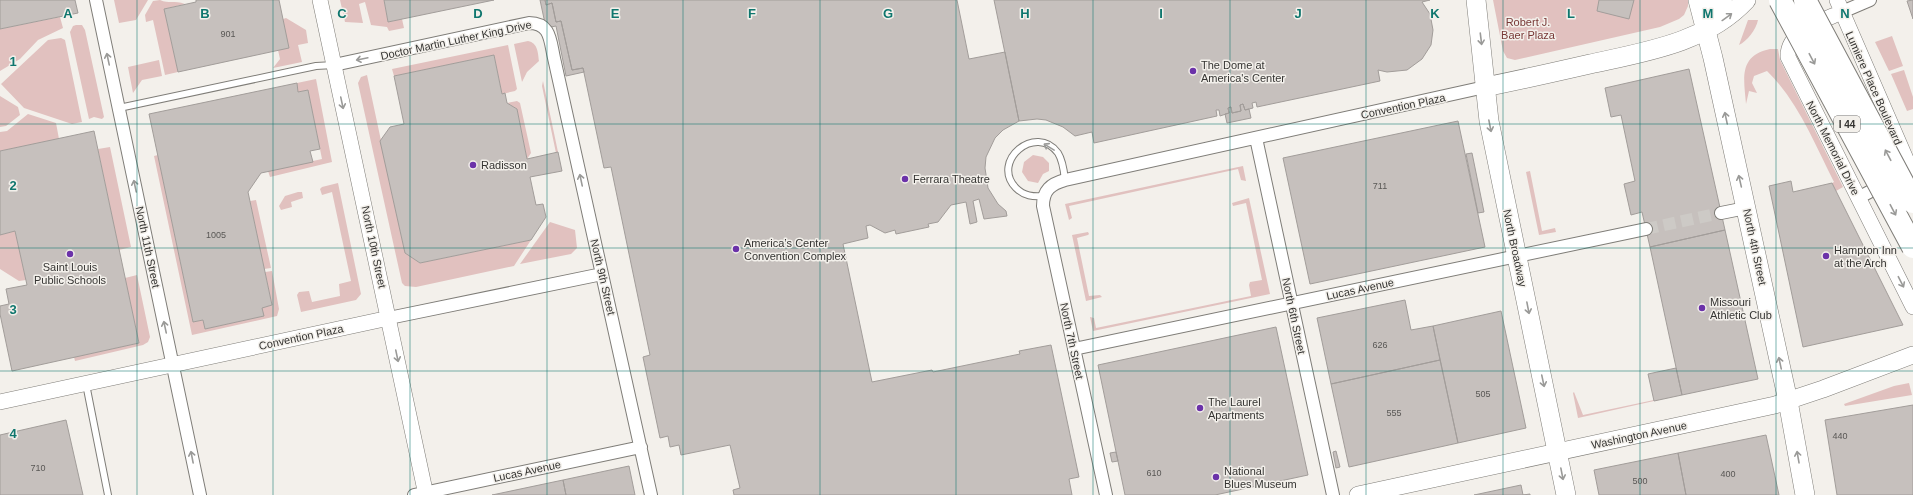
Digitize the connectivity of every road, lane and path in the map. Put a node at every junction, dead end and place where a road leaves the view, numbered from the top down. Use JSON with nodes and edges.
{"nodes":[{"id":1,"x":96,"y":0,"type":"edge"},
{"id":2,"x":320,"y":0,"type":"edge"},
{"id":3,"x":1476,"y":0,"type":"edge"},
{"id":4,"x":1698,"y":0,"type":"edge"},
{"id":5,"x":1722,"y":0,"type":"edge"},
{"id":6,"x":1746,"y":0,"type":"edge"},
{"id":7,"x":1780,"y":0,"type":"edge"},
{"id":8,"x":1805,"y":0,"type":"edge"},
{"id":9,"x":1870,"y":0,"type":"edge"},
{"id":10,"x":1839,"y":6,"type":"edge"},
{"id":11,"x":1706,"y":30,"type":"junction"},
{"id":12,"x":554,"y":58,"type":"joint"},
{"id":13,"x":334,"y":65,"type":"junction"},
{"id":14,"x":1485,"y":87,"type":"junction"},
{"id":15,"x":119,"y":108,"type":"junction"},
{"id":16,"x":1256,"y":138,"type":"junction"},
{"id":17,"x":1913,"y":173,"type":"edge"},
{"id":18,"x":1065,"y":180,"type":"junction"},
{"id":19,"x":1047,"y":192,"type":"junction"},
{"id":20,"x":1858,"y":198,"type":"junction"},
{"id":21,"x":1913,"y":202,"type":"edge"},
{"id":22,"x":1746,"y":208,"type":"junction"},
{"id":23,"x":1721,"y":213,"type":"tunnel mouth"},
{"id":24,"x":1646,"y":229,"type":"tunnel mouth"},
{"id":25,"x":1913,"y":247,"type":"edge"},
{"id":26,"x":1517,"y":256,"type":"junction"},
{"id":27,"x":602,"y":274,"type":"junction"},
{"id":28,"x":1291,"y":304,"type":"junction"},
{"id":29,"x":1913,"y":307,"type":"edge"},
{"id":30,"x":389,"y":318,"type":"junction"},
{"id":31,"x":1074,"y":349,"type":"junction"},
{"id":32,"x":1913,"y":354,"type":"edge"},
{"id":33,"x":173,"y":365,"type":"junction"},
{"id":34,"x":86,"y":384,"type":"junction"},
{"id":35,"x":1788,"y":401,"type":"junction"},
{"id":36,"x":0,"y":402,"type":"edge"},
{"id":37,"x":641,"y":447,"type":"junction"},
{"id":38,"x":1557,"y":452,"type":"junction"},
{"id":39,"x":422,"y":494,"type":"edge"},
{"id":40,"x":108,"y":495,"type":"edge"},
{"id":41,"x":200,"y":495,"type":"edge"},
{"id":42,"x":651,"y":495,"type":"edge"},
{"id":43,"x":1106,"y":495,"type":"edge"},
{"id":44,"x":1333,"y":495,"type":"edge"},
{"id":45,"x":1358,"y":495,"type":"edge"},
{"id":46,"x":1566,"y":495,"type":"edge"},
{"id":47,"x":1805,"y":495,"type":"edge"}],
"edges":[{"from":15,"to":1,"type":"street","name":"North 11th Street","one_way":true},
{"from":2,"to":13,"type":"street","name":"North 10th Street"},
{"from":3,"to":14,"type":"main road","name":"North Broadway","one_way":true},
{"from":4,"to":11,"type":"main road","name":"North 4th Street"},
{"from":5,"to":11,"type":"highway"},
{"from":11,"to":6,"type":"main road","name":"Convention Plaza","one_way":true},
{"from":7,"to":25,"type":"highway","number":"I 44","one_way":true,"bridge":true},
{"from":21,"to":8,"type":"highway","number":"I 44","one_way":true,"bridge":true},
{"from":9,"to":10,"type":"street"},
{"from":10,"to":17,"type":"street","name":"Lumiere Place Boulevard"},
{"from":10,"to":20,"type":"street","name":"North Memorial Drive"},
{"from":11,"to":14,"type":"main road","name":"Convention Plaza"},
{"from":22,"to":11,"type":"main road","name":"North 4th Street","one_way":true},
{"from":12,"to":13,"type":"street","name":"Doctor Martin Luther King Drive","one_way":true},
{"from":27,"to":12,"type":"street","name":"North 9th Street","one_way":true},
{"from":13,"to":15,"type":"lane"},
{"from":13,"to":30,"type":"street","name":"North 10th Street","one_way":true},
{"from":14,"to":16,"type":"street","name":"Convention Plaza"},
{"from":14,"to":26,"type":"main road","name":"North Broadway","one_way":true},
{"from":33,"to":15,"type":"street","name":"North 11th Street","one_way":true},
{"from":16,"to":18,"type":"street","name":"Convention Plaza"},
{"from":16,"to":28,"type":"street","name":"North 6th Street"},
{"from":17,"to":20,"type":"street"},
{"from":18,"to":19,"type":"street","name":"Convention Plaza"},
{"from":18,"to":19,"type":"lane","one_way":true},
{"from":19,"to":31,"type":"street","name":"North 7th Street"},
{"from":20,"to":29,"type":"street","name":"North Memorial Drive","one_way":true},
{"from":22,"to":23,"type":"street"},
{"from":35,"to":22,"type":"main road","name":"North 4th Street","one_way":true},
{"from":24,"to":26,"type":"street","name":"Lucas Avenue"},
{"from":26,"to":28,"type":"street","name":"Lucas Avenue"},
{"from":26,"to":38,"type":"main road","name":"North Broadway","one_way":true},
{"from":27,"to":30,"type":"street","name":"Convention Plaza"},
{"from":27,"to":37,"type":"street","name":"North 9th Street"},
{"from":28,"to":31,"type":"street","name":"Lucas Avenue"},
{"from":28,"to":44,"type":"street","name":"North 6th Street"},
{"from":30,"to":33,"type":"street","name":"Convention Plaza"},
{"from":30,"to":39,"type":"street","name":"North 10th Street","one_way":true},
{"from":31,"to":43,"type":"street","name":"North 7th Street"},
{"from":32,"to":35,"type":"main road","name":"Washington Avenue"},
{"from":33,"to":34,"type":"street","name":"Convention Plaza"},
{"from":41,"to":33,"type":"street","name":"North 11th Street","one_way":true},
{"from":34,"to":36,"type":"street","name":"Convention Plaza"},
{"from":34,"to":40,"type":"lane"},
{"from":35,"to":38,"type":"main road","name":"Washington Avenue"},
{"from":47,"to":35,"type":"main road","name":"North 4th Street","one_way":true},
{"from":37,"to":39,"type":"street","name":"Lucas Avenue"},
{"from":37,"to":42,"type":"street","name":"North 9th Street"},
{"from":38,"to":45,"type":"main road","name":"Washington Avenue"},
{"from":38,"to":46,"type":"main road","name":"North Broadway","one_way":true}]}
